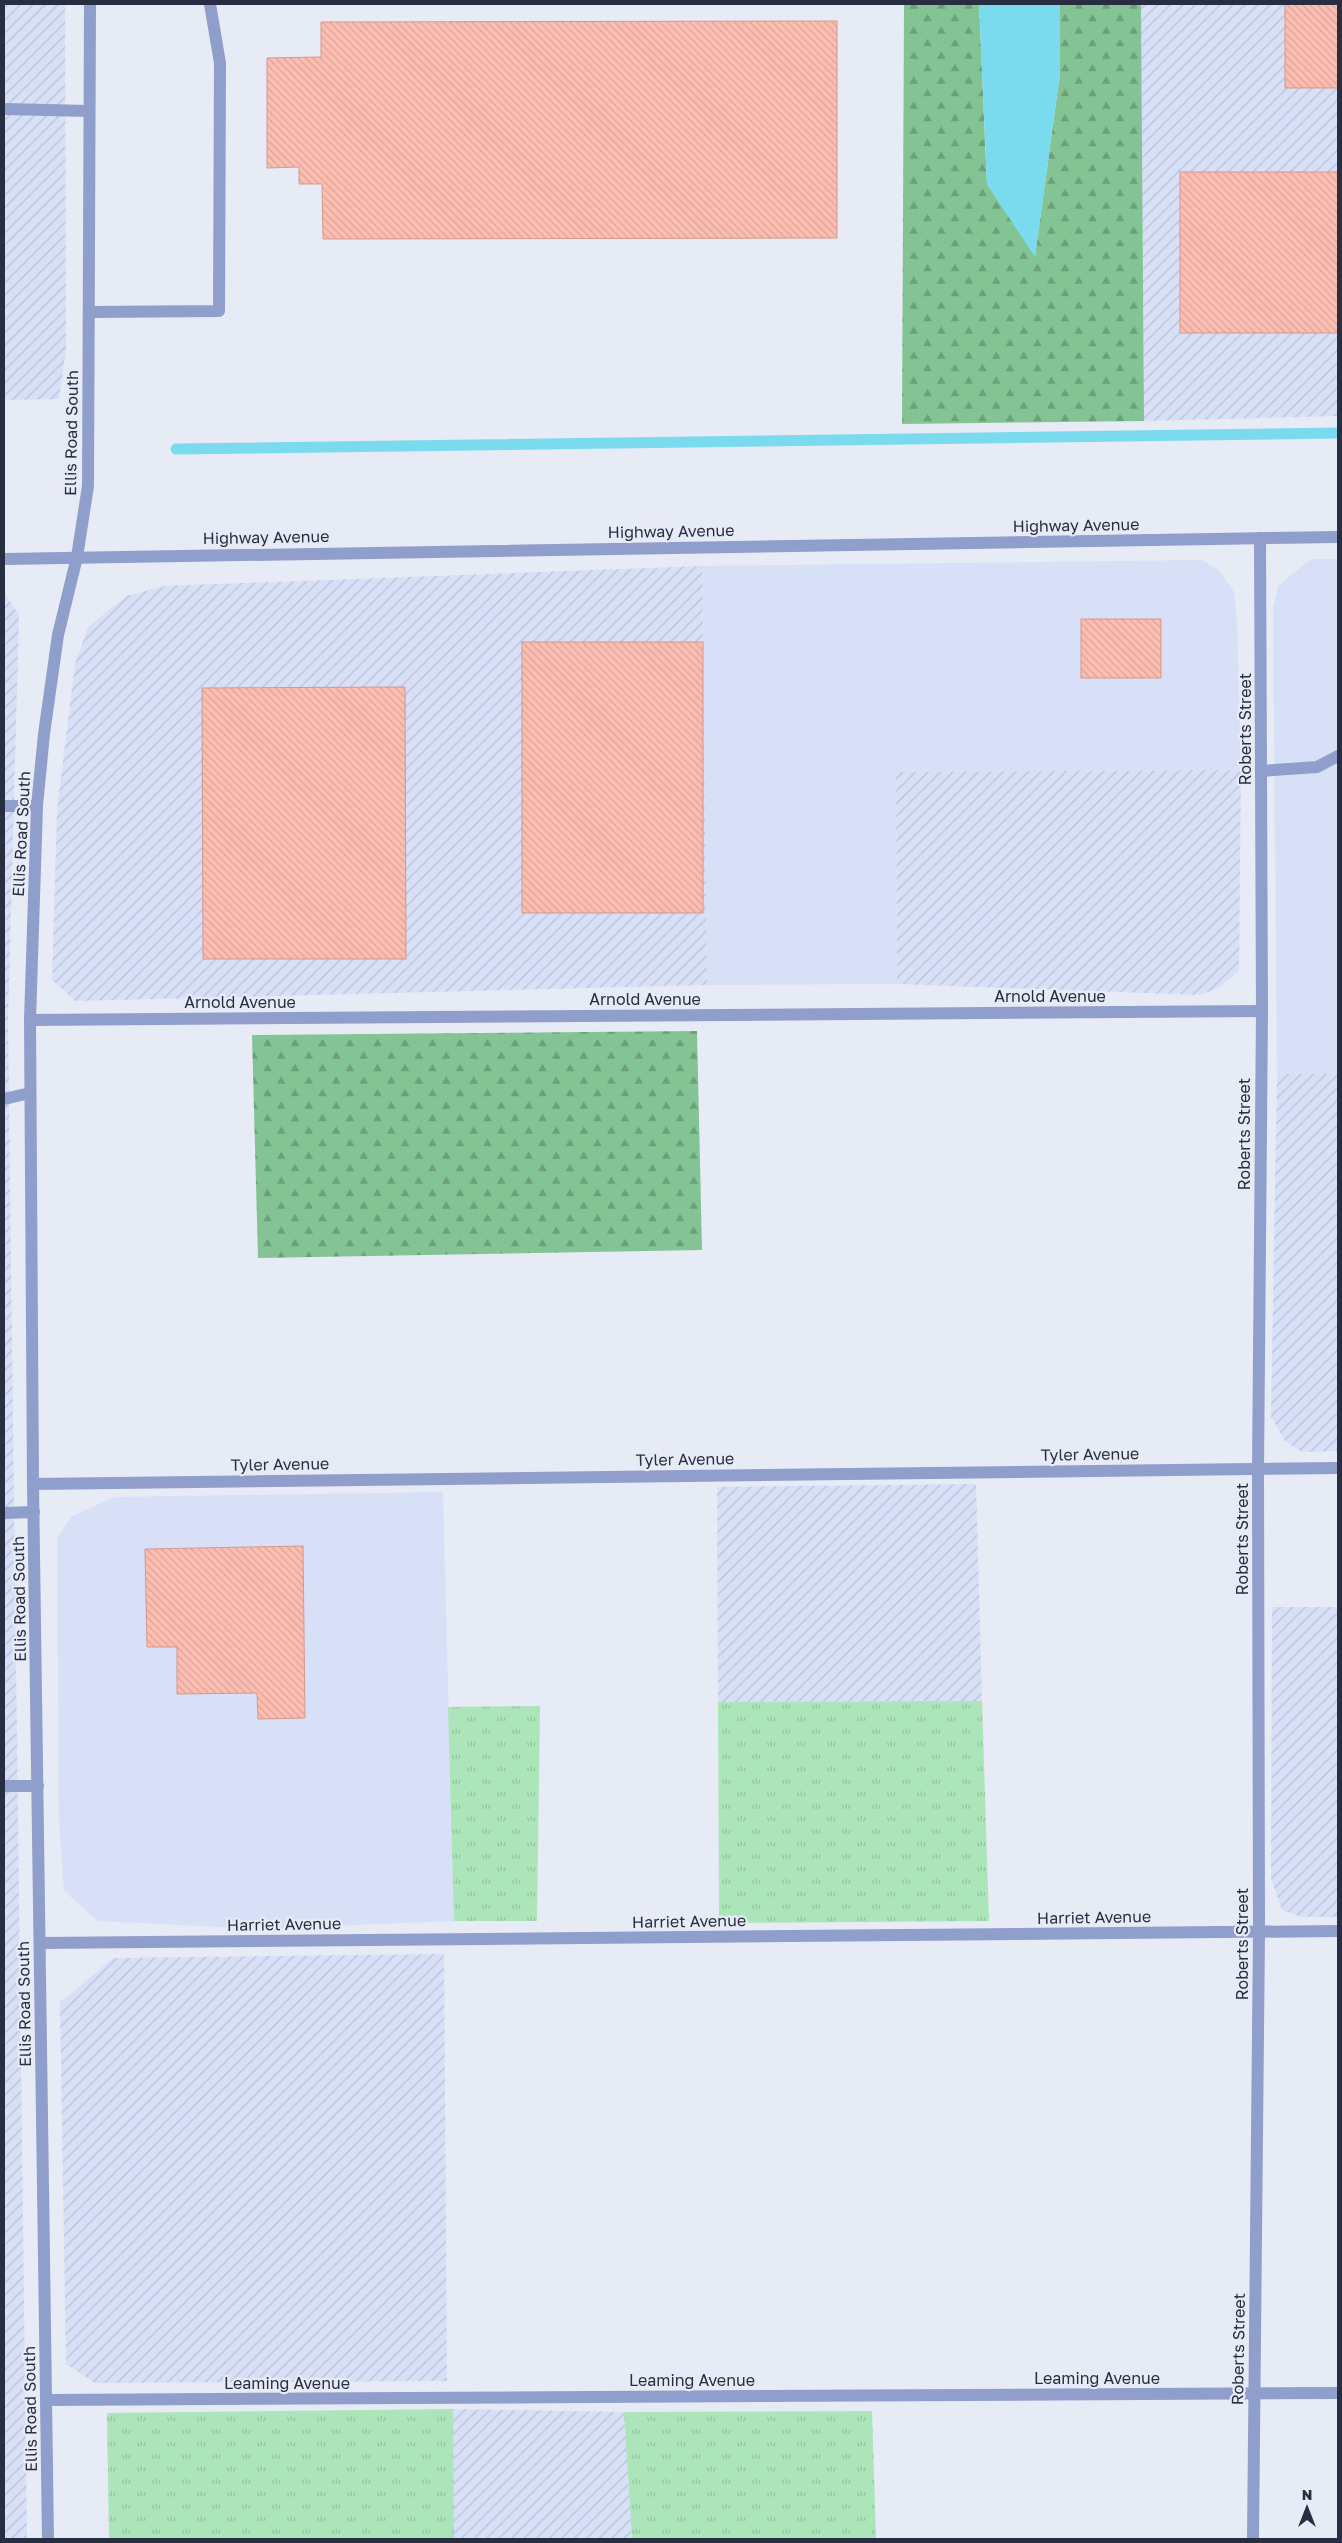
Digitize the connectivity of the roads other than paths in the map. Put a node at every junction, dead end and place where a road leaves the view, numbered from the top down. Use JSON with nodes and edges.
{"nodes":[{"id":1,"x":90,"y":4,"type":"edge"},
{"id":2,"x":210,"y":4,"type":"edge"},
{"id":3,"x":4,"y":109,"type":"edge"},
{"id":4,"x":89,"y":111,"type":"junction"},
{"id":5,"x":89,"y":312,"type":"junction"},
{"id":6,"x":1338,"y":537,"type":"edge"},
{"id":7,"x":1260,"y":538,"type":"junction"},
{"id":8,"x":77,"y":556,"type":"junction"},
{"id":9,"x":4,"y":559,"type":"edge"},
{"id":10,"x":1338,"y":756,"type":"edge"},
{"id":11,"x":1261,"y":770,"type":"junction"},
{"id":12,"x":4,"y":806,"type":"edge"},
{"id":13,"x":38,"y":806,"type":"junction"},
{"id":14,"x":1262,"y":1011,"type":"junction"},
{"id":15,"x":30,"y":1020,"type":"junction"},
{"id":16,"x":30,"y":1092,"type":"junction"},
{"id":17,"x":4,"y":1099,"type":"edge"},
{"id":18,"x":1338,"y":1468,"type":"edge"},
{"id":19,"x":1258,"y":1469,"type":"junction"},
{"id":20,"x":33,"y":1484,"type":"junction"},
{"id":21,"x":34,"y":1512,"type":"junction"},
{"id":22,"x":4,"y":1514,"type":"edge"},
{"id":23,"x":4,"y":1786,"type":"edge"},
{"id":24,"x":38,"y":1786,"type":"junction"},
{"id":25,"x":1338,"y":1931,"type":"edge"},
{"id":26,"x":1259,"y":1932,"type":"junction"},
{"id":27,"x":40,"y":1943,"type":"junction"},
{"id":28,"x":1338,"y":2393,"type":"edge"},
{"id":29,"x":1253,"y":2394,"type":"junction"},
{"id":30,"x":46,"y":2400,"type":"junction"},
{"id":31,"x":48,"y":2539,"type":"edge"},
{"id":32,"x":1253,"y":2539,"type":"edge"}],
"edges":[{"from":1,"to":4,"type":"street","name":"Ellis Road South"},
{"from":2,"to":5,"type":"street"},
{"from":3,"to":4,"type":"street"},
{"from":4,"to":5,"type":"street","name":"Ellis Road South"},
{"from":5,"to":8,"type":"street","name":"Ellis Road South"},
{"from":6,"to":7,"type":"street","name":"Highway Avenue"},
{"from":7,"to":8,"type":"street","name":"Highway Avenue"},
{"from":7,"to":11,"type":"street","name":"Roberts Street"},
{"from":8,"to":9,"type":"street","name":"Highway Avenue"},
{"from":8,"to":13,"type":"street","name":"Ellis Road South"},
{"from":10,"to":11,"type":"street"},
{"from":11,"to":14,"type":"street","name":"Roberts Street"},
{"from":12,"to":13,"type":"street"},
{"from":13,"to":15,"type":"street","name":"Ellis Road South"},
{"from":14,"to":15,"type":"street","name":"Arnold Avenue"},
{"from":14,"to":19,"type":"street","name":"Roberts Street"},
{"from":15,"to":16,"type":"street","name":"Ellis Road South"},
{"from":16,"to":17,"type":"street"},
{"from":16,"to":20,"type":"street","name":"Ellis Road South"},
{"from":18,"to":19,"type":"street","name":"Tyler Avenue"},
{"from":19,"to":20,"type":"street","name":"Tyler Avenue"},
{"from":19,"to":26,"type":"street","name":"Roberts Street"},
{"from":20,"to":21,"type":"street","name":"Ellis Road South"},
{"from":21,"to":22,"type":"street"},
{"from":21,"to":24,"type":"street","name":"Ellis Road South"},
{"from":23,"to":24,"type":"street"},
{"from":24,"to":27,"type":"street","name":"Ellis Road South"},
{"from":25,"to":26,"type":"street","name":"Harriet Avenue"},
{"from":26,"to":27,"type":"street","name":"Harriet Avenue"},
{"from":26,"to":29,"type":"street","name":"Roberts Street"},
{"from":27,"to":30,"type":"street","name":"Ellis Road South"},
{"from":28,"to":29,"type":"street","name":"Leaming Avenue"},
{"from":29,"to":30,"type":"street","name":"Leaming Avenue"},
{"from":29,"to":32,"type":"street","name":"Roberts Street"},
{"from":30,"to":31,"type":"street","name":"Ellis Road South"}]}
